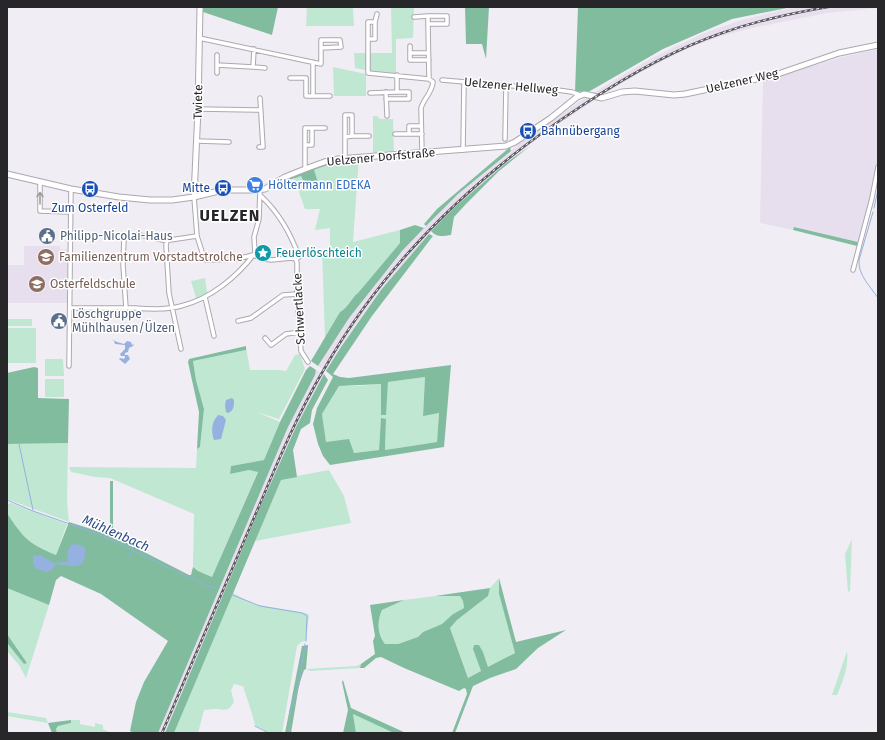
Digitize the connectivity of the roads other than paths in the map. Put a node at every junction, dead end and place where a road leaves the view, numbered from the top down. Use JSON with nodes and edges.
{"nodes":[{"id":1,"x":200,"y":7,"type":"edge"},
{"id":2,"x":377,"y":14,"type":"dead end"},
{"id":3,"x":428,"y":16,"type":"junction"},
{"id":4,"x":414,"y":17,"type":"dead end"},
{"id":5,"x":375,"y":22,"type":"junction"},
{"id":6,"x":428,"y":24,"type":"junction"},
{"id":7,"x":199,"y":38,"type":"junction"},
{"id":8,"x":368,"y":39,"type":"junction"},
{"id":9,"x":375,"y":39,"type":"junction"},
{"id":10,"x":382,"y":39,"type":"dead end"},
{"id":11,"x":878,"y":45,"type":"edge"},
{"id":12,"x":410,"y":46,"type":"dead end"},
{"id":13,"x":321,"y":48,"type":"junction"},
{"id":14,"x":254,"y":49,"type":"junction"},
{"id":15,"x":410,"y":53,"type":"junction"},
{"id":16,"x":428,"y":53,"type":"junction"},
{"id":17,"x":217,"y":55,"type":"dead end"},
{"id":18,"x":429,"y":60,"type":"junction"},
{"id":19,"x":313,"y":62,"type":"junction"},
{"id":20,"x":217,"y":65,"type":"junction"},
{"id":21,"x":253,"y":68,"type":"junction"},
{"id":22,"x":265,"y":68,"type":"dead end"},
{"id":23,"x":217,"y":73,"type":"dead end"},
{"id":24,"x":397,"y":75,"type":"junction"},
{"id":25,"x":290,"y":78,"type":"dead end"},
{"id":26,"x":306,"y":78,"type":"junction"},
{"id":27,"x":313,"y":78,"type":"junction"},
{"id":28,"x":429,"y":79,"type":"junction"},
{"id":29,"x":442,"y":80,"type":"dead end"},
{"id":30,"x":464,"y":82,"type":"junction"},
{"id":31,"x":506,"y":85,"type":"junction"},
{"id":32,"x":370,"y":92,"type":"dead end"},
{"id":33,"x":386,"y":92,"type":"junction"},
{"id":34,"x":397,"y":92,"type":"junction"},
{"id":35,"x":580,"y":95,"type":"junction"},
{"id":36,"x":313,"y":96,"type":"junction"},
{"id":37,"x":330,"y":96,"type":"dead end"},
{"id":38,"x":260,"y":98,"type":"dead end"},
{"id":39,"x":386,"y":99,"type":"junction"},
{"id":40,"x":198,"y":108,"type":"junction"},
{"id":41,"x":260,"y":110,"type":"junction"},
{"id":42,"x":387,"y":116,"type":"dead end"},
{"id":43,"x":421,"y":126,"type":"junction"},
{"id":44,"x":312,"y":128,"type":"junction"},
{"id":45,"x":325,"y":128,"type":"dead end"},
{"id":46,"x":395,"y":134,"type":"dead end"},
{"id":47,"x":409,"y":134,"type":"junction"},
{"id":48,"x":422,"y":134,"type":"junction"},
{"id":49,"x":352,"y":136,"type":"junction"},
{"id":50,"x":369,"y":136,"type":"dead end"},
{"id":51,"x":345,"y":137,"type":"junction"},
{"id":52,"x":505,"y":139,"type":"dead end"},
{"id":53,"x":197,"y":141,"type":"junction"},
{"id":54,"x":228,"y":142,"type":"dead end"},
{"id":55,"x":305,"y":145,"type":"junction"},
{"id":56,"x":262,"y":147,"type":"dead end"},
{"id":57,"x":463,"y":150,"type":"junction"},
{"id":58,"x":422,"y":153,"type":"junction"},
{"id":59,"x":345,"y":158,"type":"junction"},
{"id":60,"x":878,"y":167,"type":"edge"},
{"id":61,"x":305,"y":169,"type":"junction"},
{"id":62,"x":7,"y":174,"type":"edge"},
{"id":63,"x":40,"y":182,"type":"junction"},
{"id":64,"x":71,"y":189,"type":"junction"},
{"id":65,"x":260,"y":190,"type":"junction"},
{"id":66,"x":261,"y":196,"type":"junction"},
{"id":67,"x":194,"y":197,"type":"junction"},
{"id":68,"x":71,"y":212,"type":"junction"},
{"id":69,"x":197,"y":236,"type":"junction"},
{"id":70,"x":167,"y":241,"type":"junction"},
{"id":71,"x":253,"y":255,"type":"junction"},
{"id":72,"x":296,"y":259,"type":"junction"},
{"id":73,"x":853,"y":270,"type":"dead end"},
{"id":74,"x":297,"y":294,"type":"junction"},
{"id":75,"x":205,"y":297,"type":"junction"},
{"id":76,"x":70,"y":308,"type":"junction"},
{"id":77,"x":126,"y":308,"type":"junction"},
{"id":78,"x":171,"y":308,"type":"junction"},
{"id":79,"x":238,"y":321,"type":"dead end"},
{"id":80,"x":300,"y":332,"type":"junction"},
{"id":81,"x":214,"y":336,"type":"dead end"},
{"id":82,"x":265,"y":338,"type":"dead end"},
{"id":83,"x":181,"y":349,"type":"dead end"},
{"id":84,"x":308,"y":362,"type":"dead end"},
{"id":85,"x":69,"y":366,"type":"dead end"}],
"edges":[{"from":1,"to":7,"type":"street","name":"Twiete"},
{"from":2,"to":5,"type":"street"},
{"from":3,"to":4,"type":"street"},
{"from":3,"to":6,"type":"street"},
{"from":3,"to":6,"type":"street"},
{"from":5,"to":8,"type":"street"},
{"from":5,"to":9,"type":"street"},
{"from":6,"to":16,"type":"street"},
{"from":7,"to":14,"type":"street"},
{"from":7,"to":40,"type":"street","name":"Twiete"},
{"from":8,"to":9,"type":"street"},
{"from":8,"to":24,"type":"street"},
{"from":9,"to":10,"type":"street"},
{"from":11,"to":35,"type":"street","name":"Uelzener Weg"},
{"from":12,"to":15,"type":"street"},
{"from":13,"to":13,"type":"street"},
{"from":13,"to":19,"type":"street"},
{"from":14,"to":19,"type":"street"},
{"from":14,"to":21,"type":"street"},
{"from":15,"to":16,"type":"street"},
{"from":15,"to":18,"type":"street"},
{"from":16,"to":18,"type":"street"},
{"from":17,"to":20,"type":"street"},
{"from":18,"to":28,"type":"street"},
{"from":19,"to":27,"type":"street"},
{"from":20,"to":21,"type":"street"},
{"from":20,"to":23,"type":"street"},
{"from":21,"to":22,"type":"street"},
{"from":24,"to":28,"type":"street"},
{"from":24,"to":34,"type":"street"},
{"from":25,"to":26,"type":"street"},
{"from":26,"to":27,"type":"street"},
{"from":26,"to":36,"type":"street"},
{"from":27,"to":36,"type":"street"},
{"from":28,"to":43,"type":"street"},
{"from":29,"to":30,"type":"street","name":"Uelzener Hellweg"},
{"from":30,"to":31,"type":"street","name":"Uelzener Hellweg"},
{"from":30,"to":57,"type":"street"},
{"from":31,"to":35,"type":"street","name":"Uelzener Hellweg"},
{"from":31,"to":52,"type":"street"},
{"from":32,"to":33,"type":"street"},
{"from":33,"to":34,"type":"street"},
{"from":33,"to":39,"type":"street"},
{"from":34,"to":39,"type":"street"},
{"from":35,"to":57,"type":"street","name":"Uelzener Dorfstraße"},
{"from":36,"to":37,"type":"street"},
{"from":38,"to":41,"type":"street"},
{"from":39,"to":42,"type":"street"},
{"from":40,"to":41,"type":"street"},
{"from":40,"to":53,"type":"street","name":"Twiete"},
{"from":41,"to":56,"type":"street"},
{"from":43,"to":47,"type":"street"},
{"from":43,"to":48,"type":"street"},
{"from":44,"to":45,"type":"street"},
{"from":44,"to":55,"type":"street"},
{"from":44,"to":55,"type":"street"},
{"from":46,"to":47,"type":"street"},
{"from":47,"to":48,"type":"street"},
{"from":48,"to":58,"type":"street"},
{"from":49,"to":50,"type":"street"},
{"from":49,"to":51,"type":"street"},
{"from":49,"to":51,"type":"street"},
{"from":51,"to":59,"type":"street"},
{"from":53,"to":54,"type":"street"},
{"from":53,"to":67,"type":"street","name":"Twiete"},
{"from":55,"to":61,"type":"street"},
{"from":57,"to":58,"type":"street","name":"Uelzener Dorfstraße"},
{"from":58,"to":59,"type":"street","name":"Uelzener Dorfstraße"},
{"from":59,"to":61,"type":"street","name":"Uelzener Dorfstraße"},
{"from":60,"to":73,"type":"street"},
{"from":61,"to":65,"type":"street","name":"Uelzener Dorfstraße"},
{"from":62,"to":63,"type":"street","name":"Uelzener Dorfstraße"},
{"from":63,"to":64,"type":"street","name":"Uelzener Dorfstraße"},
{"from":68,"to":63,"type":"street","one_way":true},
{"from":64,"to":67,"type":"street","name":"Uelzener Dorfstraße"},
{"from":64,"to":68,"type":"street"},
{"from":65,"to":66,"type":"street"},
{"from":65,"to":67,"type":"street","name":"Uelzener Dorfstraße"},
{"from":66,"to":71,"type":"street"},
{"from":66,"to":72,"type":"street","name":"Schwertlacke"},
{"from":67,"to":69,"type":"street"},
{"from":68,"to":76,"type":"street"},
{"from":69,"to":70,"type":"street"},
{"from":69,"to":71,"type":"street"},
{"from":70,"to":77,"type":"street"},
{"from":70,"to":78,"type":"street"},
{"from":71,"to":72,"type":"street"},
{"from":71,"to":75,"type":"street"},
{"from":72,"to":74,"type":"street","name":"Schwertlacke"},
{"from":74,"to":79,"type":"street"},
{"from":74,"to":80,"type":"street","name":"Schwertlacke"},
{"from":75,"to":78,"type":"street"},
{"from":75,"to":81,"type":"street"},
{"from":76,"to":77,"type":"street"},
{"from":76,"to":85,"type":"street"},
{"from":77,"to":78,"type":"street"},
{"from":78,"to":83,"type":"street"},
{"from":80,"to":82,"type":"street"},
{"from":80,"to":84,"type":"street","name":"Schwertlacke"}]}
